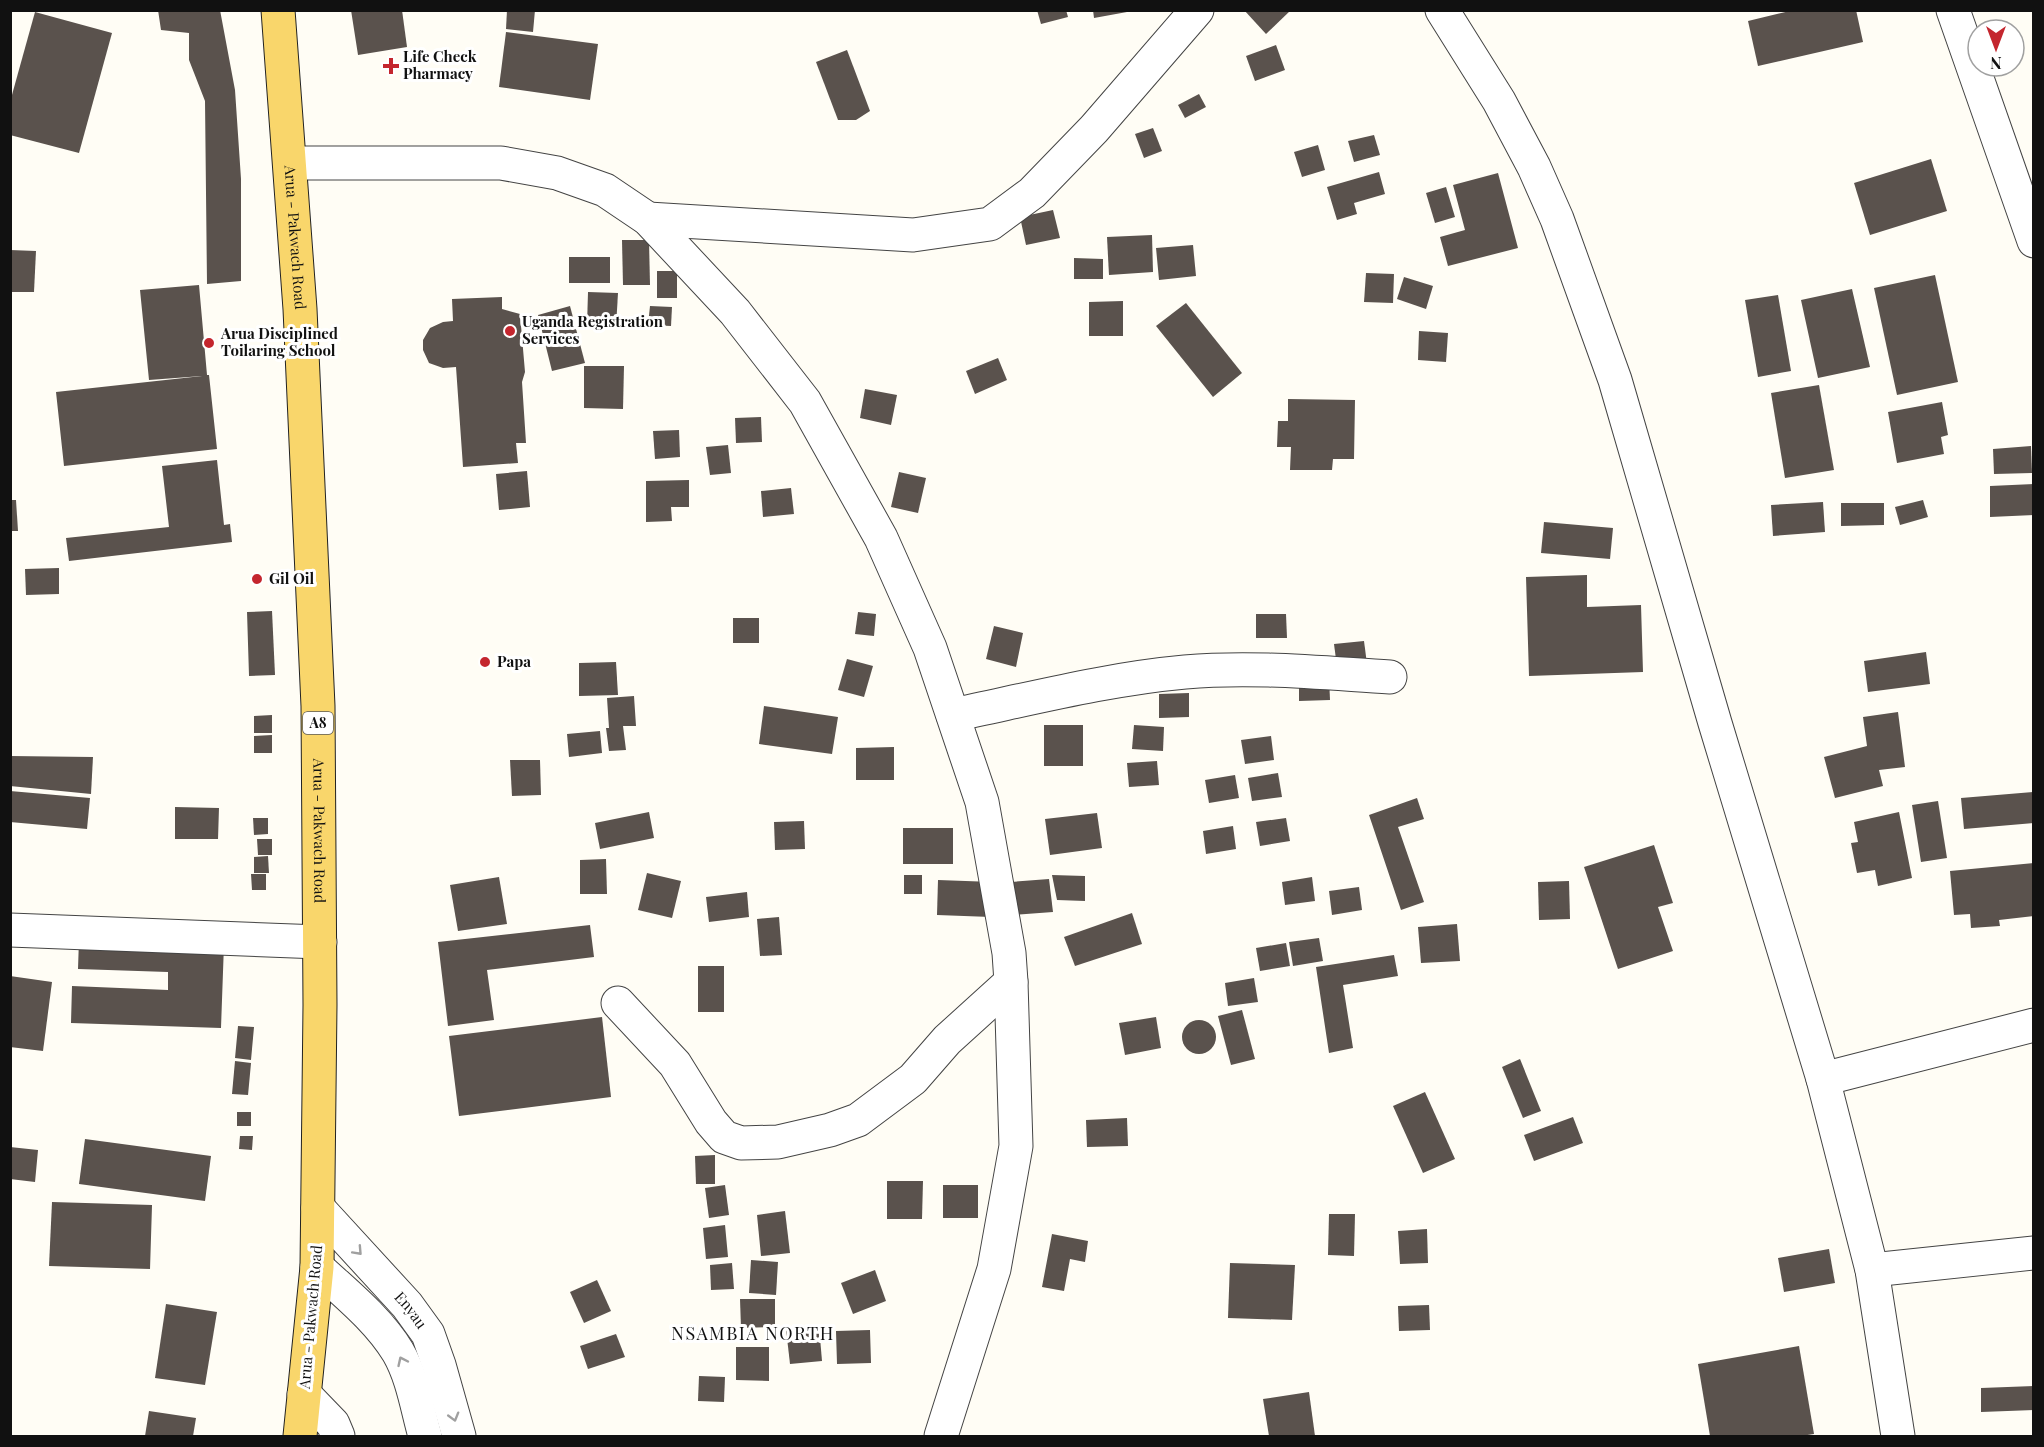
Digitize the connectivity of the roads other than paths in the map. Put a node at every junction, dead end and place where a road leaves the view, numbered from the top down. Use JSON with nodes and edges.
{"nodes":[{"id":1,"x":278,"y":10,"type":"edge"},
{"id":2,"x":1197,"y":10,"type":"edge"},
{"id":3,"x":1442,"y":10,"type":"edge"},
{"id":4,"x":1953,"y":10,"type":"edge"},
{"id":5,"x":290,"y":163,"type":"junction"},
{"id":6,"x":648,"y":219,"type":"junction"},
{"id":7,"x":2034,"y":241,"type":"edge"},
{"id":8,"x":1390,"y":677,"type":"dead end"},
{"id":9,"x":953,"y":715,"type":"junction"},
{"id":10,"x":10,"y":930,"type":"edge"},
{"id":11,"x":320,"y":942,"type":"junction"},
{"id":12,"x":1011,"y":982,"type":"junction"},
{"id":13,"x":618,"y":1003,"type":"dead end"},
{"id":14,"x":2034,"y":1024,"type":"edge"},
{"id":15,"x":1823,"y":1079,"type":"junction"},
{"id":16,"x":318,"y":1208,"type":"junction"},
{"id":17,"x":2034,"y":1253,"type":"edge"},
{"id":18,"x":317,"y":1267,"type":"junction"},
{"id":19,"x":1872,"y":1270,"type":"junction"},
{"id":20,"x":304,"y":1394,"type":"junction"},
{"id":21,"x":300,"y":1437,"type":"edge"},
{"id":22,"x":338,"y":1437,"type":"edge"},
{"id":23,"x":424,"y":1437,"type":"edge"},
{"id":24,"x":459,"y":1437,"type":"edge"},
{"id":25,"x":941,"y":1437,"type":"edge"},
{"id":26,"x":1898,"y":1437,"type":"edge"}],
"edges":[{"from":1,"to":5,"type":"main road","name":"Arua - Pakwach Road","number":"A8"},
{"from":2,"to":6,"type":"street"},
{"from":3,"to":15,"type":"street"},
{"from":4,"to":7,"type":"street"},
{"from":5,"to":6,"type":"street"},
{"from":5,"to":11,"type":"main road","name":"Arua - Pakwach Road","number":"A8"},
{"from":6,"to":9,"type":"street"},
{"from":8,"to":9,"type":"street"},
{"from":9,"to":12,"type":"street"},
{"from":10,"to":11,"type":"street"},
{"from":11,"to":16,"type":"main road","name":"Arua - Pakwach Road","number":"A8"},
{"from":12,"to":13,"type":"street"},
{"from":12,"to":25,"type":"street"},
{"from":14,"to":15,"type":"street"},
{"from":15,"to":19,"type":"street"},
{"from":16,"to":18,"type":"main road","name":"Arua - Pakwach Road","number":"A8"},
{"from":16,"to":24,"type":"street","name":"Enyau","one_way":true},
{"from":17,"to":19,"type":"street"},
{"from":18,"to":20,"type":"main road","name":"Arua - Pakwach Road","number":"A8"},
{"from":23,"to":18,"type":"street","one_way":true},
{"from":19,"to":26,"type":"street"},
{"from":20,"to":21,"type":"main road","name":"Arua - Pakwach Road","number":"A8"},
{"from":20,"to":22,"type":"street"}]}
